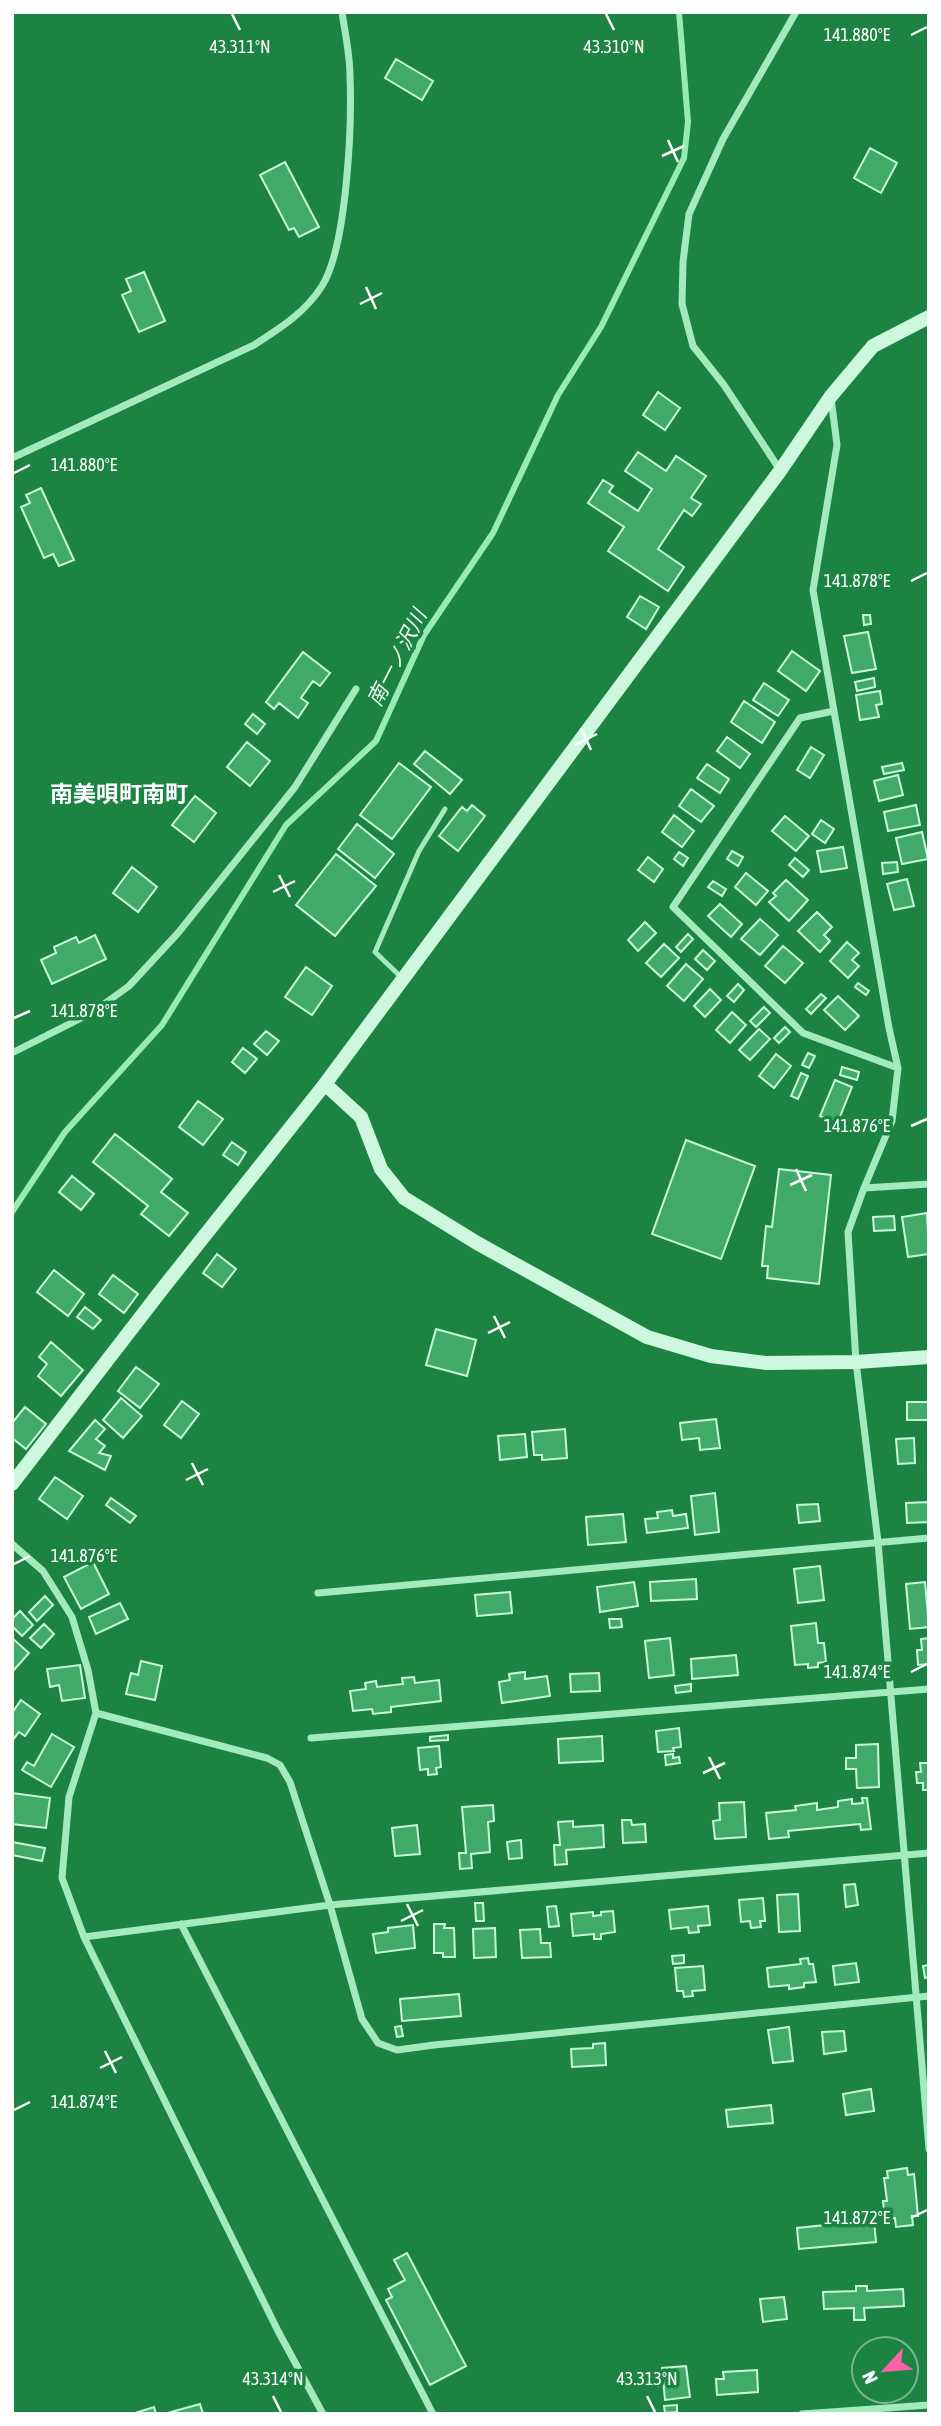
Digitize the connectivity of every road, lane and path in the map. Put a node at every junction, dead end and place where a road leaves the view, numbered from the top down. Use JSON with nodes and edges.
{"nodes":[{"id":1,"x":342,"y":12,"type":"edge"},
{"id":2,"x":796,"y":12,"type":"edge"},
{"id":3,"x":929,"y":317,"type":"edge"},
{"id":4,"x":831,"y":396,"type":"junction"},
{"id":5,"x":12,"y":458,"type":"edge"},
{"id":6,"x":780,"y":471,"type":"junction"},
{"id":7,"x":356,"y":689,"type":"dead end"},
{"id":8,"x":834,"y":711,"type":"junction"},
{"id":9,"x":445,"y":809,"type":"dead end"},
{"id":10,"x":403,"y":979,"type":"junction"},
{"id":11,"x":12,"y":1052,"type":"edge"},
{"id":12,"x":898,"y":1068,"type":"junction"},
{"id":13,"x":325,"y":1084,"type":"junction"},
{"id":14,"x":929,"y":1184,"type":"edge"},
{"id":15,"x":864,"y":1188,"type":"junction"},
{"id":16,"x":929,"y":1357,"type":"edge"},
{"id":17,"x":856,"y":1362,"type":"junction"},
{"id":18,"x":12,"y":1484,"type":"edge"},
{"id":19,"x":929,"y":1538,"type":"edge"},
{"id":20,"x":878,"y":1542,"type":"junction"},
{"id":21,"x":12,"y":1544,"type":"edge"},
{"id":22,"x":318,"y":1593,"type":"dead end"},
{"id":23,"x":929,"y":1689,"type":"edge"},
{"id":24,"x":890,"y":1692,"type":"junction"},
{"id":25,"x":96,"y":1713,"type":"junction"},
{"id":26,"x":311,"y":1738,"type":"dead end"},
{"id":27,"x":929,"y":1853,"type":"edge"},
{"id":28,"x":905,"y":1855,"type":"junction"},
{"id":29,"x":330,"y":1905,"type":"junction"},
{"id":30,"x":181,"y":1924,"type":"junction"},
{"id":31,"x":84,"y":1937,"type":"junction"},
{"id":32,"x":929,"y":1996,"type":"edge"},
{"id":33,"x":915,"y":1997,"type":"junction"},
{"id":34,"x":927,"y":2108,"type":"edge"},
{"id":35,"x":929,"y":2150,"type":"edge"},
{"id":36,"x":929,"y":2405,"type":"edge"},
{"id":37,"x":323,"y":2414,"type":"edge"},
{"id":38,"x":433,"y":2414,"type":"edge"},
{"id":39,"x":802,"y":2414,"type":"edge"}],
"edges":[{"from":1,"to":5,"type":"street"},
{"from":2,"to":6,"type":"street"},
{"from":3,"to":4,"type":"street"},
{"from":4,"to":6,"type":"street"},
{"from":4,"to":8,"type":"street"},
{"from":6,"to":10,"type":"street"},
{"from":7,"to":11,"type":"street"},
{"from":8,"to":12,"type":"street"},
{"from":8,"to":12,"type":"street"},
{"from":9,"to":10,"type":"lane"},
{"from":10,"to":13,"type":"street"},
{"from":12,"to":15,"type":"street"},
{"from":13,"to":17,"type":"street"},
{"from":13,"to":18,"type":"street"},
{"from":14,"to":15,"type":"street"},
{"from":15,"to":17,"type":"street"},
{"from":16,"to":17,"type":"street"},
{"from":17,"to":20,"type":"street"},
{"from":19,"to":20,"type":"street"},
{"from":20,"to":22,"type":"street"},
{"from":20,"to":24,"type":"street"},
{"from":21,"to":25,"type":"street"},
{"from":23,"to":24,"type":"street"},
{"from":24,"to":26,"type":"street"},
{"from":24,"to":28,"type":"street"},
{"from":25,"to":29,"type":"street"},
{"from":25,"to":31,"type":"street"},
{"from":27,"to":28,"type":"street"},
{"from":28,"to":29,"type":"street"},
{"from":28,"to":33,"type":"street"},
{"from":29,"to":30,"type":"street"},
{"from":29,"to":33,"type":"street"},
{"from":30,"to":31,"type":"street"},
{"from":30,"to":38,"type":"street"},
{"from":31,"to":37,"type":"street"},
{"from":32,"to":33,"type":"street"},
{"from":33,"to":34,"type":"street"},
{"from":34,"to":35,"type":"street"},
{"from":36,"to":39,"type":"street"}]}
